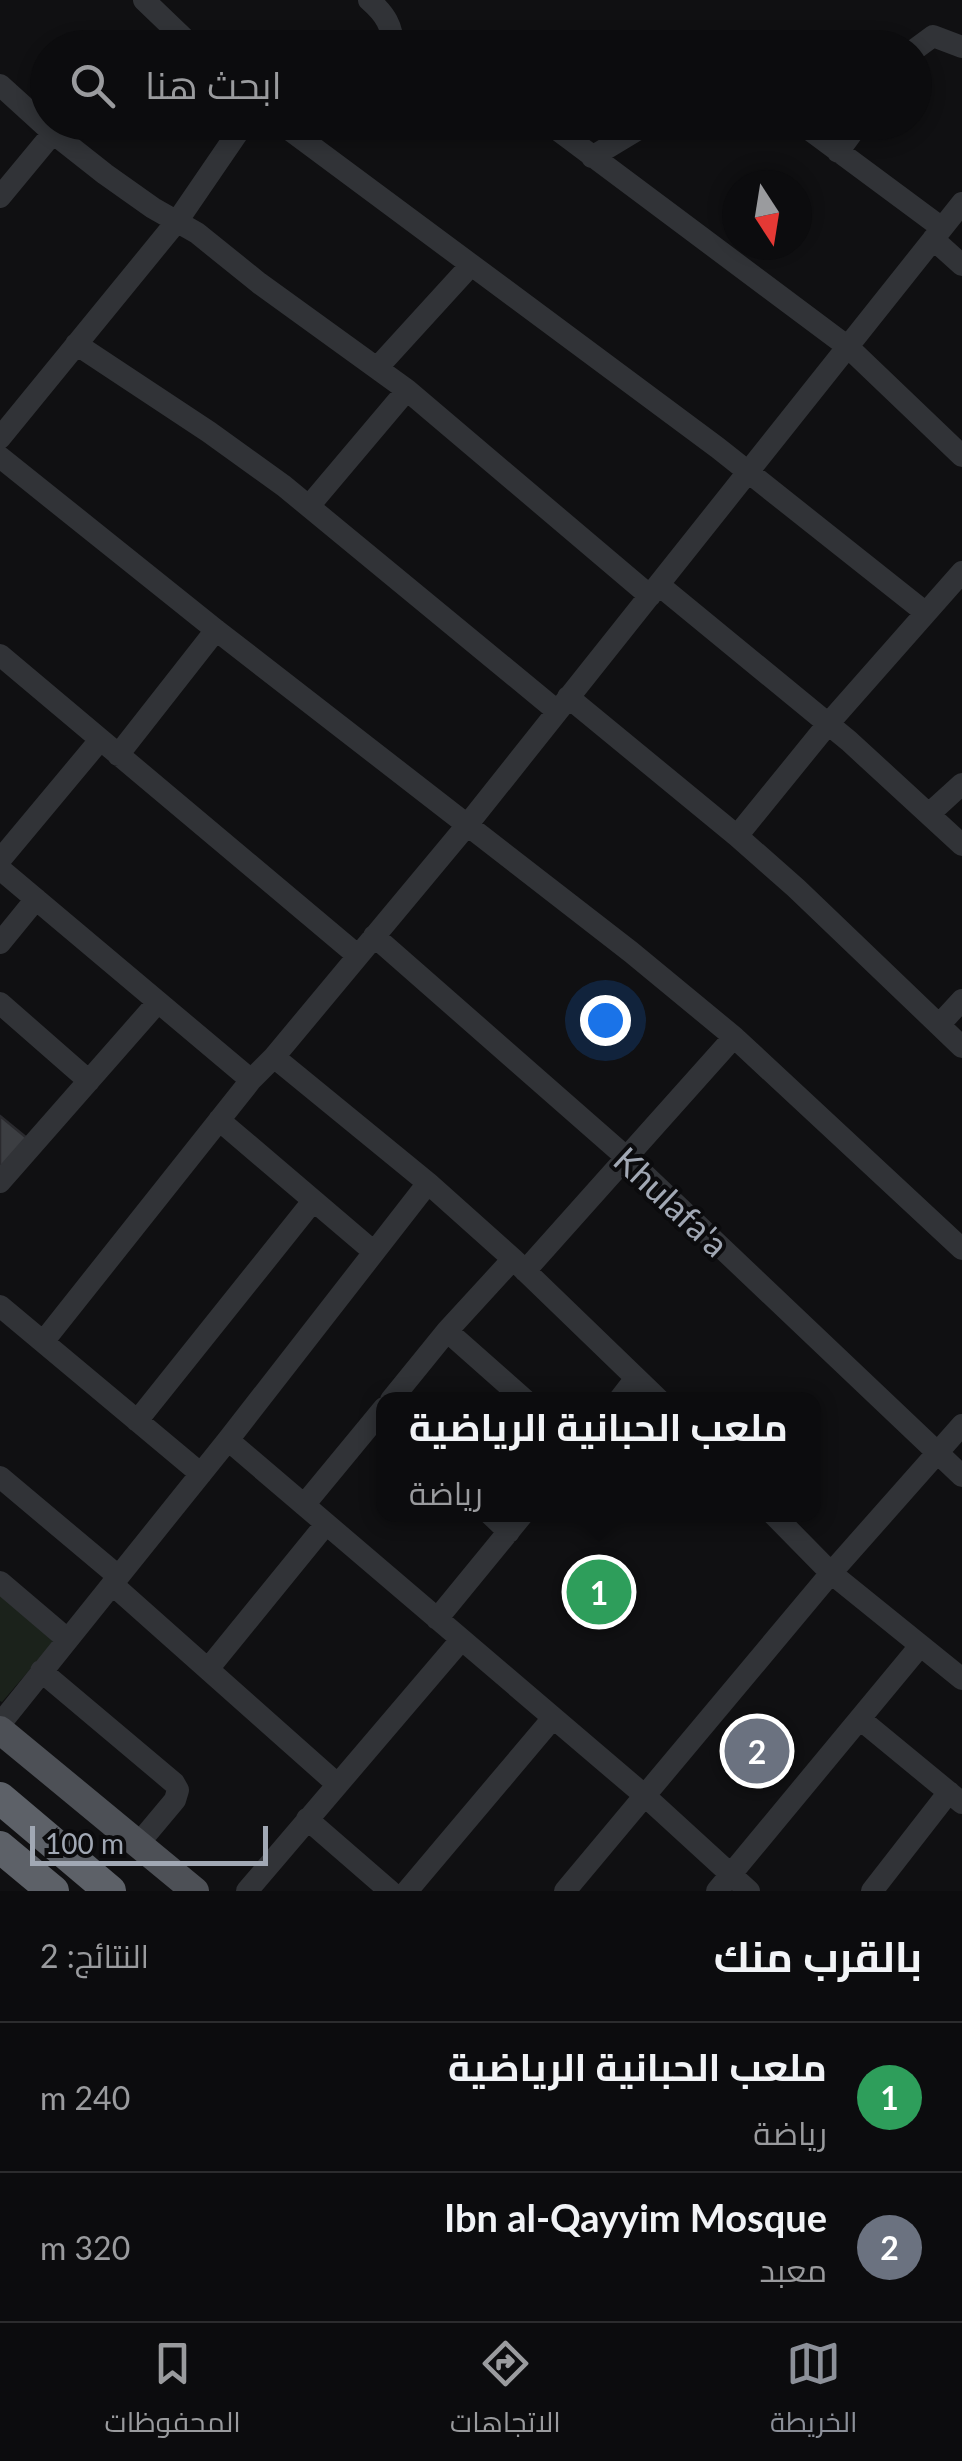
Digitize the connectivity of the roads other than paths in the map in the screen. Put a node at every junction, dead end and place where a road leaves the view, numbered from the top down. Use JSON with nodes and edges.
{"nodes":[{"id":1,"x":369,"y":0,"type":"edge"},
{"id":2,"x":150,"y":2,"type":"edge"},
{"id":3,"x":177,"y":30,"type":"edge"},
{"id":4,"x":392,"y":30,"type":"edge"},
{"id":5,"x":932,"y":37,"type":"edge"},
{"id":6,"x":962,"y":47,"type":"edge"},
{"id":7,"x":0,"y":85,"type":"edge"},
{"id":8,"x":30,"y":112,"type":"edge"},
{"id":9,"x":48,"y":140,"type":"edge"},
{"id":10,"x":63,"y":140,"type":"edge"},
{"id":11,"x":232,"y":140,"type":"edge"},
{"id":12,"x":303,"y":140,"type":"edge"},
{"id":13,"x":570,"y":140,"type":"edge"},
{"id":14,"x":620,"y":140,"type":"edge"},
{"id":15,"x":822,"y":140,"type":"edge"},
{"id":16,"x":847,"y":140,"type":"edge"},
{"id":17,"x":838,"y":152,"type":"junction"},
{"id":18,"x":592,"y":157,"type":"junction"},
{"id":19,"x":0,"y":196,"type":"edge"},
{"id":20,"x":962,"y":203,"type":"edge"},
{"id":21,"x":178,"y":220,"type":"junction"},
{"id":22,"x":938,"y":234,"type":"junction"},
{"id":23,"x":471,"y":264,"type":"junction"},
{"id":24,"x":962,"y":265,"type":"edge"},
{"id":25,"x":76,"y":344,"type":"junction"},
{"id":26,"x":848,"y":347,"type":"junction"},
{"id":27,"x":377,"y":368,"type":"junction"},
{"id":28,"x":407,"y":390,"type":"junction"},
{"id":29,"x":0,"y":438,"type":"edge"},
{"id":30,"x":962,"y":456,"type":"edge"},
{"id":31,"x":2,"y":463,"type":"edge"},
{"id":32,"x":748,"y":471,"type":"junction"},
{"id":33,"x":309,"y":506,"type":"junction"},
{"id":34,"x":962,"y":572,"type":"edge"},
{"id":35,"x":654,"y":591,"type":"junction"},
{"id":36,"x":926,"y":613,"type":"junction"},
{"id":37,"x":216,"y":630,"type":"junction"},
{"id":38,"x":4,"y":666,"type":"edge"},
{"id":39,"x":563,"y":704,"type":"junction"},
{"id":40,"x":828,"y":724,"type":"junction"},
{"id":41,"x":109,"y":748,"type":"junction"},
{"id":42,"x":962,"y":784,"type":"edge"},
{"id":43,"x":929,"y":814,"type":"junction"},
{"id":44,"x":468,"y":824,"type":"junction"},
{"id":45,"x":736,"y":836,"type":"junction"},
{"id":46,"x":962,"y":845,"type":"edge"},
{"id":47,"x":0,"y":860,"type":"edge"},
{"id":48,"x":0,"y":870,"type":"edge"},
{"id":49,"x":36,"y":899,"type":"junction"},
{"id":50,"x":374,"y":936,"type":"junction"},
{"id":51,"x":0,"y":943,"type":"edge"},
{"id":52,"x":357,"y":955,"type":"junction"},
{"id":53,"x":962,"y":1000,"type":"edge"},
{"id":54,"x":0,"y":1002,"type":"edge"},
{"id":55,"x":158,"y":1002,"type":"junction"},
{"id":56,"x":939,"y":1025,"type":"junction"},
{"id":57,"x":734,"y":1038,"type":"junction"},
{"id":58,"x":962,"y":1047,"type":"edge"},
{"id":59,"x":274,"y":1057,"type":"junction"},
{"id":60,"x":251,"y":1080,"type":"junction"},
{"id":61,"x":88,"y":1081,"type":"junction"},
{"id":62,"x":219,"y":1120,"type":"junction"},
{"id":63,"x":627,"y":1158,"type":"junction"},
{"id":64,"x":0,"y":1182,"type":"edge"},
{"id":65,"x":428,"y":1183,"type":"junction"},
{"id":66,"x":314,"y":1200,"type":"junction"},
{"id":67,"x":962,"y":1249,"type":"edge"},
{"id":68,"x":374,"y":1252,"type":"junction"},
{"id":69,"x":519,"y":1265,"type":"junction"},
{"id":70,"x":0,"y":1306,"type":"edge"},
{"id":71,"x":446,"y":1331,"type":"junction"},
{"id":72,"x":43,"y":1342,"type":"junction"},
{"id":73,"x":636,"y":1378,"type":"junction"},
{"id":74,"x":399,"y":1392,"type":"edge"},
{"id":75,"x":516,"y":1392,"type":"edge"},
{"id":76,"x":625,"y":1392,"type":"edge"},
{"id":77,"x":651,"y":1392,"type":"edge"},
{"id":78,"x":137,"y":1420,"type":"junction"},
{"id":79,"x":376,"y":1420,"type":"edge"},
{"id":80,"x":962,"y":1425,"type":"edge"},
{"id":81,"x":228,"y":1440,"type":"junction"},
{"id":82,"x":938,"y":1454,"type":"junction"},
{"id":83,"x":201,"y":1474,"type":"junction"},
{"id":84,"x":962,"y":1476,"type":"edge"},
{"id":85,"x":0,"y":1477,"type":"edge"},
{"id":86,"x":304,"y":1506,"type":"junction"},
{"id":87,"x":781,"y":1522,"type":"edge"},
{"id":88,"x":516,"y":1523,"type":"edge"},
{"id":89,"x":326,"y":1524,"type":"junction"},
{"id":90,"x":831,"y":1573,"type":"junction"},
{"id":91,"x":115,"y":1580,"type":"junction"},
{"id":92,"x":0,"y":1582,"type":"edge"},
{"id":93,"x":437,"y":1619,"type":"junction"},
{"id":94,"x":67,"y":1639,"type":"junction"},
{"id":95,"x":461,"y":1640,"type":"junction"},
{"id":96,"x":920,"y":1646,"type":"junction"},
{"id":97,"x":208,"y":1669,"type":"junction"},
{"id":98,"x":41,"y":1671,"type":"junction"},
{"id":99,"x":962,"y":1679,"type":"edge"},
{"id":100,"x":553,"y":1718,"type":"junction"},
{"id":101,"x":860,"y":1718,"type":"junction"},
{"id":102,"x":0,"y":1727,"type":"edge"},
{"id":103,"x":338,"y":1784,"type":"junction"},
{"id":104,"x":644,"y":1795,"type":"junction"},
{"id":105,"x":0,"y":1798,"type":"edge"},
{"id":106,"x":956,"y":1798,"type":"edge"},
{"id":107,"x":308,"y":1820,"type":"junction"},
{"id":108,"x":139,"y":1844,"type":"junction"},
{"id":109,"x":0,"y":1846,"type":"edge"},
{"id":110,"x":724,"y":1883,"type":"edge"},
{"id":111,"x":53,"y":1891,"type":"edge"},
{"id":112,"x":110,"y":1891,"type":"edge"},
{"id":113,"x":195,"y":1891,"type":"edge"},
{"id":114,"x":247,"y":1891,"type":"edge"},
{"id":115,"x":390,"y":1891,"type":"edge"},
{"id":116,"x":407,"y":1891,"type":"edge"},
{"id":117,"x":565,"y":1891,"type":"edge"},
{"id":118,"x":750,"y":1891,"type":"edge"},
{"id":119,"x":872,"y":1891,"type":"edge"}],
"edges":[{"from":1,"to":4,"type":"street"},
{"from":2,"to":3,"type":"street"},
{"from":5,"to":6,"type":"street"},
{"from":7,"to":8,"type":"street"},
{"from":9,"to":19,"type":"street"},
{"from":10,"to":21,"type":"street"},
{"from":11,"to":21,"type":"street"},
{"from":12,"to":23,"type":"street"},
{"from":13,"to":18,"type":"street"},
{"from":14,"to":18,"type":"street"},
{"from":15,"to":17,"type":"street"},
{"from":16,"to":17,"type":"street"},
{"from":17,"to":22,"type":"street"},
{"from":18,"to":26,"type":"street"},
{"from":20,"to":22,"type":"street"},
{"from":21,"to":25,"type":"street"},
{"from":21,"to":27,"type":"street"},
{"from":22,"to":24,"type":"street"},
{"from":22,"to":26,"type":"street"},
{"from":23,"to":27,"type":"street"},
{"from":23,"to":32,"type":"street"},
{"from":25,"to":29,"type":"street"},
{"from":25,"to":33,"type":"street"},
{"from":26,"to":30,"type":"street"},
{"from":26,"to":32,"type":"street"},
{"from":27,"to":28,"type":"street"},
{"from":28,"to":33,"type":"street"},
{"from":28,"to":35,"type":"street"},
{"from":31,"to":37,"type":"street"},
{"from":32,"to":35,"type":"street"},
{"from":32,"to":36,"type":"street"},
{"from":33,"to":39,"type":"street"},
{"from":34,"to":36,"type":"street"},
{"from":35,"to":39,"type":"street"},
{"from":35,"to":40,"type":"street"},
{"from":36,"to":40,"type":"street"},
{"from":37,"to":41,"type":"street"},
{"from":37,"to":44,"type":"street"},
{"from":38,"to":41,"type":"street"},
{"from":39,"to":44,"type":"street"},
{"from":39,"to":45,"type":"street"},
{"from":40,"to":43,"type":"street"},
{"from":40,"to":45,"type":"street"},
{"from":41,"to":47,"type":"street"},
{"from":41,"to":52,"type":"street"},
{"from":42,"to":43,"type":"street"},
{"from":43,"to":46,"type":"street"},
{"from":44,"to":50,"type":"street"},
{"from":44,"to":57,"type":"street"},
{"from":45,"to":56,"type":"street"},
{"from":48,"to":49,"type":"street"},
{"from":49,"to":51,"type":"street"},
{"from":49,"to":55,"type":"street"},
{"from":50,"to":52,"type":"street"},
{"from":50,"to":63,"type":"street","name":"Khulafa'a"},
{"from":52,"to":59,"type":"street"},
{"from":53,"to":56,"type":"street"},
{"from":54,"to":61,"type":"street"},
{"from":55,"to":60,"type":"street"},
{"from":55,"to":61,"type":"street"},
{"from":56,"to":58,"type":"street"},
{"from":57,"to":63,"type":"street"},
{"from":57,"to":67,"type":"street"},
{"from":59,"to":60,"type":"street"},
{"from":59,"to":65,"type":"street"},
{"from":60,"to":62,"type":"street"},
{"from":61,"to":64,"type":"street"},
{"from":62,"to":66,"type":"street"},
{"from":62,"to":72,"type":"street"},
{"from":63,"to":69,"type":"street"},
{"from":63,"to":82,"type":"street","name":"Khulafa'a"},
{"from":65,"to":68,"type":"street"},
{"from":65,"to":69,"type":"street"},
{"from":66,"to":68,"type":"street"},
{"from":66,"to":78,"type":"street"},
{"from":68,"to":81,"type":"street"},
{"from":69,"to":71,"type":"street"},
{"from":69,"to":73,"type":"street"},
{"from":70,"to":72,"type":"street"},
{"from":71,"to":74,"type":"street"},
{"from":71,"to":75,"type":"street"},
{"from":72,"to":78,"type":"street"},
{"from":73,"to":76,"type":"street"},
{"from":73,"to":77,"type":"street"},
{"from":78,"to":83,"type":"street"},
{"from":79,"to":86,"type":"street"},
{"from":80,"to":82,"type":"street"},
{"from":81,"to":83,"type":"street"},
{"from":81,"to":86,"type":"street"},
{"from":82,"to":84,"type":"street","name":"Khulafa'a"},
{"from":82,"to":90,"type":"street"},
{"from":83,"to":91,"type":"street"},
{"from":85,"to":91,"type":"street"},
{"from":86,"to":89,"type":"street"},
{"from":87,"to":90,"type":"street"},
{"from":88,"to":93,"type":"street"},
{"from":89,"to":93,"type":"street"},
{"from":89,"to":97,"type":"street"},
{"from":90,"to":96,"type":"street"},
{"from":90,"to":104,"type":"street"},
{"from":91,"to":94,"type":"street"},
{"from":91,"to":97,"type":"street"},
{"from":92,"to":94,"type":"street"},
{"from":93,"to":95,"type":"street"},
{"from":94,"to":98,"type":"street"},
{"from":95,"to":100,"type":"street"},
{"from":95,"to":103,"type":"street"},
{"from":96,"to":99,"type":"street"},
{"from":96,"to":101,"type":"street"},
{"from":97,"to":103,"type":"street"},
{"from":98,"to":102,"type":"street"},
{"from":98,"to":108,"type":"street"},
{"from":100,"to":104,"type":"street"},
{"from":100,"to":116,"type":"street"},
{"from":101,"to":106,"type":"street"},
{"from":101,"to":110,"type":"street"},
{"from":102,"to":108,"type":"main road"},
{"from":103,"to":107,"type":"street"},
{"from":104,"to":110,"type":"street"},
{"from":104,"to":117,"type":"street"},
{"from":105,"to":112,"type":"highway"},
{"from":106,"to":119,"type":"street"},
{"from":107,"to":114,"type":"street"},
{"from":107,"to":115,"type":"street"},
{"from":108,"to":113,"type":"main road"},
{"from":109,"to":111,"type":"highway"},
{"from":110,"to":118,"type":"street"}]}
